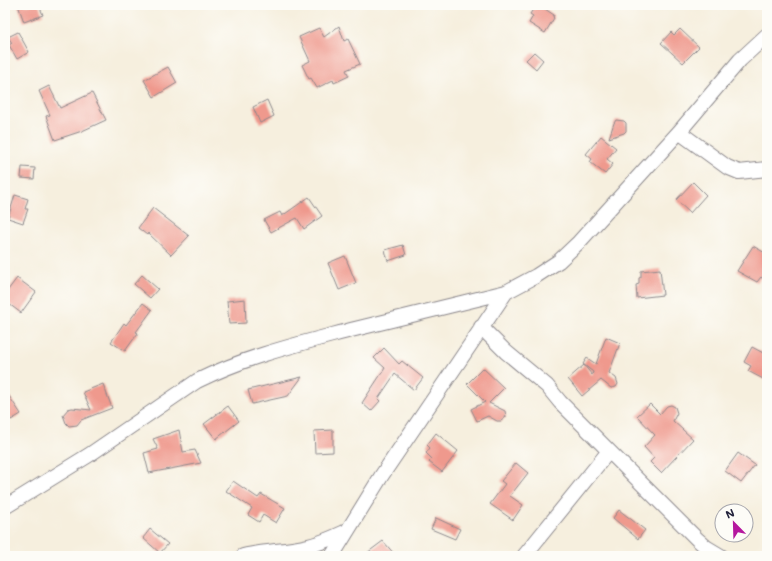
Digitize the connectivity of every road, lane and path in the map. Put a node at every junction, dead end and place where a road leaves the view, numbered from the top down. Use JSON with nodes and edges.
{"nodes":[{"id":1,"x":767,"y":35,"type":"edge"},
{"id":2,"x":679,"y":132,"type":"junction"},
{"id":3,"x":767,"y":169,"type":"edge"},
{"id":4,"x":506,"y":292,"type":"junction"},
{"id":5,"x":481,"y":327,"type":"junction"},
{"id":6,"x":609,"y":451,"type":"junction"},
{"id":7,"x":5,"y":507,"type":"edge"},
{"id":8,"x":347,"y":531,"type":"junction"},
{"id":9,"x":243,"y":556,"type":"edge"},
{"id":10,"x":332,"y":556,"type":"edge"},
{"id":11,"x":524,"y":556,"type":"edge"},
{"id":12,"x":721,"y":556,"type":"edge"}],
"edges":[{"from":1,"to":2,"type":"street"},
{"from":2,"to":3,"type":"street"},
{"from":2,"to":4,"type":"street"},
{"from":4,"to":5,"type":"street"},
{"from":4,"to":7,"type":"street"},
{"from":5,"to":6,"type":"street"},
{"from":5,"to":8,"type":"street"},
{"from":6,"to":11,"type":"street"},
{"from":6,"to":12,"type":"street"},
{"from":8,"to":9,"type":"street"},
{"from":8,"to":10,"type":"street"}]}
